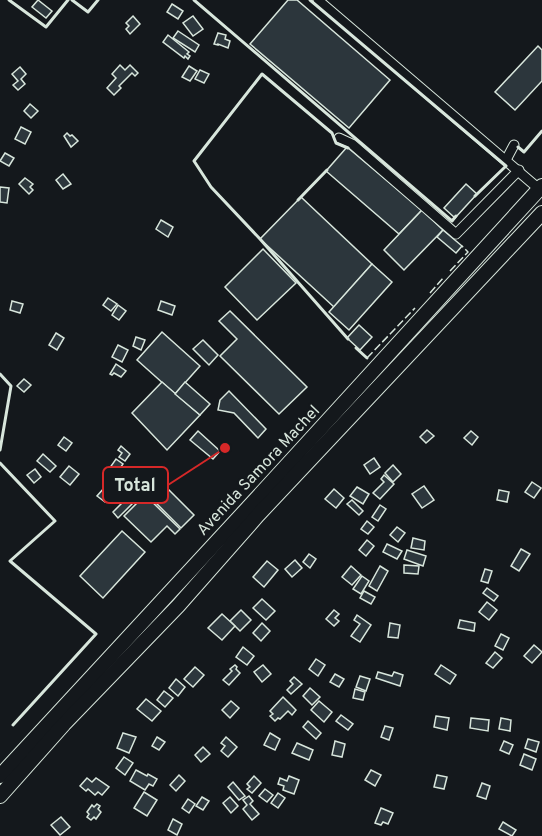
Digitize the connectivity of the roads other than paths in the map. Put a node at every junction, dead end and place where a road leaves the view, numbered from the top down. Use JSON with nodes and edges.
{"nodes":[{"id":1,"x":318,"y":0,"type":"edge"},
{"id":2,"x":339,"y":138,"type":"dead end"},
{"id":3,"x":514,"y":145,"type":"dead end"},
{"id":4,"x":506,"y":160,"type":"junction"},
{"id":5,"x":519,"y":170,"type":"junction"},
{"id":6,"x":541,"y":188,"type":"edge"},
{"id":7,"x":542,"y":213,"type":"edge"},
{"id":8,"x":0,"y":776,"type":"edge"},
{"id":9,"x":0,"y":796,"type":"edge"}],
"edges":[{"from":1,"to":4,"type":"street"},
{"from":2,"to":5,"type":"street"},
{"from":3,"to":4,"type":"street"},
{"from":4,"to":5,"type":"street"},
{"from":5,"to":6,"type":"street"},
{"from":6,"to":8,"type":"highway","name":"Avenida Samora Machel"},
{"from":7,"to":9,"type":"highway","name":"Avenida Samora Machel"}]}
